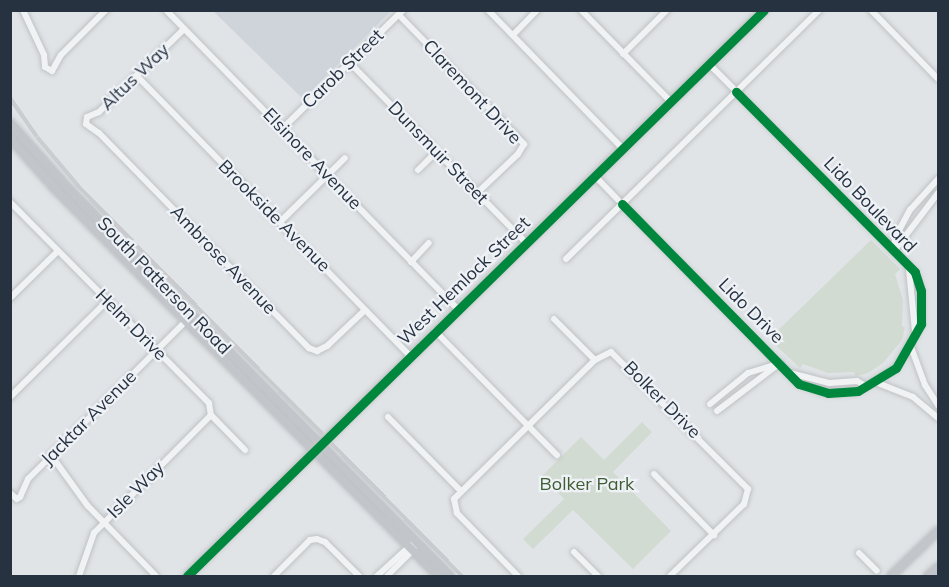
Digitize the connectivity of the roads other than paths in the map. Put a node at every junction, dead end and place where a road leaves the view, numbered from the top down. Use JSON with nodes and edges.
{"nodes":[{"id":1,"x":23,"y":10,"type":"edge"},
{"id":2,"x":106,"y":10,"type":"edge"},
{"id":3,"x":166,"y":10,"type":"edge"},
{"id":4,"x":488,"y":10,"type":"edge"},
{"id":5,"x":537,"y":10,"type":"edge"},
{"id":6,"x":580,"y":10,"type":"edge"},
{"id":7,"x":667,"y":10,"type":"edge"},
{"id":8,"x":764,"y":10,"type":"edge"},
{"id":9,"x":819,"y":10,"type":"edge"},
{"id":10,"x":871,"y":10,"type":"edge"},
{"id":11,"x":401,"y":13,"type":"edge"},
{"id":12,"x":184,"y":29,"type":"junction"},
{"id":13,"x":513,"y":35,"type":"junction"},
{"id":14,"x":623,"y":54,"type":"junction"},
{"id":15,"x":350,"y":63,"type":"junction"},
{"id":16,"x":709,"y":64,"type":"junction"},
{"id":17,"x":137,"y":76,"type":"junction"},
{"id":18,"x":939,"y":79,"type":"edge"},
{"id":19,"x":734,"y":90,"type":"junction"},
{"id":20,"x":671,"y":102,"type":"junction"},
{"id":21,"x":85,"y":122,"type":"joint"},
{"id":22,"x":10,"y":123,"type":"edge"},
{"id":23,"x":283,"y":128,"type":"junction"},
{"id":24,"x":10,"y":138,"type":"edge"},
{"id":25,"x":623,"y":149,"type":"junction"},
{"id":26,"x":436,"y":152,"type":"junction"},
{"id":27,"x":345,"y":158,"type":"dead end"},
{"id":28,"x":418,"y":170,"type":"dead end"},
{"id":29,"x":328,"y":175,"type":"junction"},
{"id":30,"x":595,"y":176,"type":"junction"},
{"id":31,"x":939,"y":179,"type":"edge"},
{"id":32,"x":477,"y":193,"type":"junction"},
{"id":33,"x":939,"y":193,"type":"edge"},
{"id":34,"x":10,"y":202,"type":"edge"},
{"id":35,"x":620,"y":202,"type":"junction"},
{"id":36,"x":280,"y":222,"type":"junction"},
{"id":37,"x":429,"y":243,"type":"dead end"},
{"id":38,"x":526,"y":243,"type":"junction"},
{"id":39,"x":58,"y":251,"type":"junction"},
{"id":40,"x":893,"y":251,"type":"junction"},
{"id":41,"x":566,"y":259,"type":"dead end"},
{"id":42,"x":411,"y":262,"type":"junction"},
{"id":43,"x":909,"y":269,"type":"junction"},
{"id":44,"x":10,"y":298,"type":"edge"},
{"id":45,"x":107,"y":301,"type":"junction"},
{"id":46,"x":458,"y":309,"type":"junction"},
{"id":47,"x":365,"y":310,"type":"junction"},
{"id":48,"x":192,"y":315,"type":"junction"},
{"id":49,"x":554,"y":319,"type":"dead end"},
{"id":50,"x":185,"y":321,"type":"junction"},
{"id":51,"x":915,"y":331,"type":"junction"},
{"id":52,"x":435,"y":332,"type":"junction"},
{"id":53,"x":911,"y":347,"type":"junction"},
{"id":54,"x":155,"y":351,"type":"junction"},
{"id":55,"x":410,"y":356,"type":"junction"},
{"id":56,"x":595,"y":360,"type":"junction"},
{"id":57,"x":780,"y":363,"type":"junction"},
{"id":58,"x":790,"y":373,"type":"junction"},
{"id":59,"x":875,"y":382,"type":"junction"},
{"id":60,"x":864,"y":385,"type":"junction"},
{"id":61,"x":10,"y":397,"type":"edge"},
{"id":62,"x":710,"y":404,"type":"dead end"},
{"id":63,"x":939,"y":405,"type":"edge"},
{"id":64,"x":717,"y":411,"type":"dead end"},
{"id":65,"x":211,"y":415,"type":"junction"},
{"id":66,"x":388,"y":417,"type":"dead end"},
{"id":67,"x":939,"y":418,"type":"edge"},
{"id":68,"x":528,"y":425,"type":"junction"},
{"id":69,"x":317,"y":448,"type":"junction"},
{"id":70,"x":245,"y":450,"type":"dead end"},
{"id":71,"x":51,"y":455,"type":"junction"},
{"id":72,"x":557,"y":455,"type":"dead end"},
{"id":73,"x":654,"y":474,"type":"dead end"},
{"id":74,"x":461,"y":490,"type":"junction"},
{"id":75,"x":10,"y":493,"type":"edge"},
{"id":76,"x":104,"y":522,"type":"junction"},
{"id":77,"x":939,"y":531,"type":"edge"},
{"id":78,"x":714,"y":535,"type":"junction"},
{"id":79,"x":412,"y":546,"type":"junction"},
{"id":80,"x":574,"y":552,"type":"dead end"},
{"id":81,"x":859,"y":553,"type":"dead end"},
{"id":82,"x":939,"y":567,"type":"edge"},
{"id":83,"x":676,"y":571,"type":"junction"},
{"id":84,"x":877,"y":571,"type":"dead end"},
{"id":85,"x":79,"y":576,"type":"edge"},
{"id":86,"x":156,"y":576,"type":"edge"},
{"id":87,"x":187,"y":576,"type":"edge"},
{"id":88,"x":274,"y":576,"type":"edge"},
{"id":89,"x":359,"y":576,"type":"edge"},
{"id":90,"x":377,"y":576,"type":"edge"},
{"id":91,"x":387,"y":576,"type":"edge"},
{"id":92,"x":438,"y":576,"type":"edge"},
{"id":93,"x":450,"y":576,"type":"edge"},
{"id":94,"x":518,"y":576,"type":"edge"},
{"id":95,"x":598,"y":576,"type":"edge"},
{"id":96,"x":670,"y":576,"type":"edge"},
{"id":97,"x":682,"y":576,"type":"edge"},
{"id":98,"x":891,"y":576,"type":"edge"},
{"id":99,"x":928,"y":576,"type":"edge"}],
"edges":[{"from":1,"to":2,"type":"street"},
{"from":3,"to":12,"type":"street","name":"Elsinore Avenue"},
{"from":4,"to":13,"type":"street"},
{"from":5,"to":13,"type":"street"},
{"from":6,"to":14,"type":"street"},
{"from":7,"to":14,"type":"street"},
{"from":8,"to":16,"type":"street","name":"West Hemlock Street"},
{"from":9,"to":19,"type":"street"},
{"from":10,"to":18,"type":"street"},
{"from":11,"to":15,"type":"street","name":"Carob Street"},
{"from":11,"to":32,"type":"street","name":"Claremont Drive"},
{"from":12,"to":17,"type":"street","name":"Altus Way"},
{"from":12,"to":23,"type":"street","name":"Elsinore Avenue"},
{"from":13,"to":25,"type":"street"},
{"from":14,"to":20,"type":"street"},
{"from":15,"to":23,"type":"street","name":"Carob Street"},
{"from":15,"to":26,"type":"street","name":"Dunsmuir Street"},
{"from":16,"to":19,"type":"street","name":"Lido Boulevard"},
{"from":16,"to":20,"type":"street","name":"West Hemlock Street"},
{"from":17,"to":21,"type":"street","name":"Altus Way"},
{"from":17,"to":36,"type":"street","name":"Brookside Avenue"},
{"from":19,"to":35,"type":"street"},
{"from":19,"to":40,"type":"street","name":"Lido Boulevard"},
{"from":20,"to":25,"type":"street","name":"West Hemlock Street"},
{"from":21,"to":47,"type":"street","name":"Ambrose Avenue"},
{"from":22,"to":48,"type":"street","name":"South Patterson Road"},
{"from":23,"to":29,"type":"street","name":"Elsinore Avenue"},
{"from":24,"to":50,"type":"street","name":"South Patterson Road"},
{"from":25,"to":30,"type":"street","name":"West Hemlock Street"},
{"from":26,"to":28,"type":"street"},
{"from":26,"to":32,"type":"street","name":"Dunsmuir Street"},
{"from":27,"to":29,"type":"street"},
{"from":29,"to":36,"type":"street"},
{"from":29,"to":42,"type":"street","name":"Elsinore Avenue"},
{"from":30,"to":35,"type":"street","name":"Lido Drive"},
{"from":30,"to":38,"type":"street","name":"West Hemlock Street"},
{"from":31,"to":40,"type":"street"},
{"from":32,"to":38,"type":"street","name":"Dunsmuir Street"},
{"from":33,"to":40,"type":"street"},
{"from":34,"to":39,"type":"street","name":"Helm Drive"},
{"from":35,"to":41,"type":"street"},
{"from":35,"to":57,"type":"street","name":"Lido Drive"},
{"from":36,"to":47,"type":"street","name":"Brookside Avenue"},
{"from":37,"to":42,"type":"street"},
{"from":38,"to":46,"type":"street","name":"West Hemlock Street"},
{"from":39,"to":44,"type":"street"},
{"from":39,"to":45,"type":"street","name":"Helm Drive"},
{"from":40,"to":43,"type":"street","name":"Lido Boulevard"},
{"from":42,"to":46,"type":"street","name":"Elsinore Avenue"},
{"from":43,"to":51,"type":"street","name":"Lido Boulevard"},
{"from":43,"to":51,"type":"street","name":"Lido Boulevard"},
{"from":45,"to":54,"type":"street","name":"Helm Drive"},
{"from":45,"to":61,"type":"street"},
{"from":46,"to":52,"type":"street","name":"West Hemlock Street"},
{"from":47,"to":55,"type":"street","name":"Brookside Avenue"},
{"from":48,"to":50,"type":"street","name":"Jacktar Avenue"},
{"from":48,"to":69,"type":"street","name":"South Patterson Road"},
{"from":49,"to":56,"type":"street"},
{"from":50,"to":54,"type":"street","name":"Jacktar Avenue"},
{"from":50,"to":69,"type":"street","name":"South Patterson Road"},
{"from":51,"to":53,"type":"street","name":"Lido Boulevard"},
{"from":52,"to":55,"type":"street","name":"West Hemlock Street"},
{"from":52,"to":68,"type":"street"},
{"from":53,"to":59,"type":"street","name":"Lido Boulevard"},
{"from":53,"to":63,"type":"street"},
{"from":54,"to":65,"type":"street","name":"Helm Drive"},
{"from":54,"to":71,"type":"street","name":"Jacktar Avenue"},
{"from":55,"to":69,"type":"street","name":"West Hemlock Street"},
{"from":56,"to":68,"type":"street","name":"Bolker Drive"},
{"from":56,"to":78,"type":"street","name":"Bolker Drive"},
{"from":57,"to":58,"type":"street","name":"Lido Drive"},
{"from":57,"to":62,"type":"street"},
{"from":57,"to":64,"type":"street"},
{"from":58,"to":60,"type":"street","name":"Lido Drive"},
{"from":58,"to":60,"type":"street","name":"Lido Drive"},
{"from":59,"to":60,"type":"street","name":"Lido Drive"},
{"from":59,"to":67,"type":"street"},
{"from":65,"to":70,"type":"street","name":"Helm Drive"},
{"from":65,"to":76,"type":"street","name":"Isle Way"},
{"from":66,"to":74,"type":"street"},
{"from":68,"to":72,"type":"street"},
{"from":68,"to":74,"type":"street","name":"Bolker Drive"},
{"from":69,"to":79,"type":"street"},
{"from":69,"to":87,"type":"street","name":"West Hemlock Street"},
{"from":71,"to":75,"type":"street","name":"Jacktar Avenue"},
{"from":71,"to":76,"type":"street"},
{"from":73,"to":78,"type":"street"},
{"from":74,"to":94,"type":"street"},
{"from":76,"to":85,"type":"street","name":"Isle Way"},
{"from":76,"to":86,"type":"street"},
{"from":77,"to":98,"type":"street"},
{"from":78,"to":83,"type":"street","name":"Bolker Drive"},
{"from":79,"to":90,"type":"street"},
{"from":79,"to":91,"type":"street"},
{"from":79,"to":92,"type":"street"},
{"from":79,"to":93,"type":"street"},
{"from":80,"to":95,"type":"street"},
{"from":81,"to":84,"type":"street"},
{"from":82,"to":99,"type":"street"},
{"from":83,"to":96,"type":"street","name":"Bolker Drive"},
{"from":83,"to":97,"type":"street"},
{"from":88,"to":89,"type":"street"}]}
